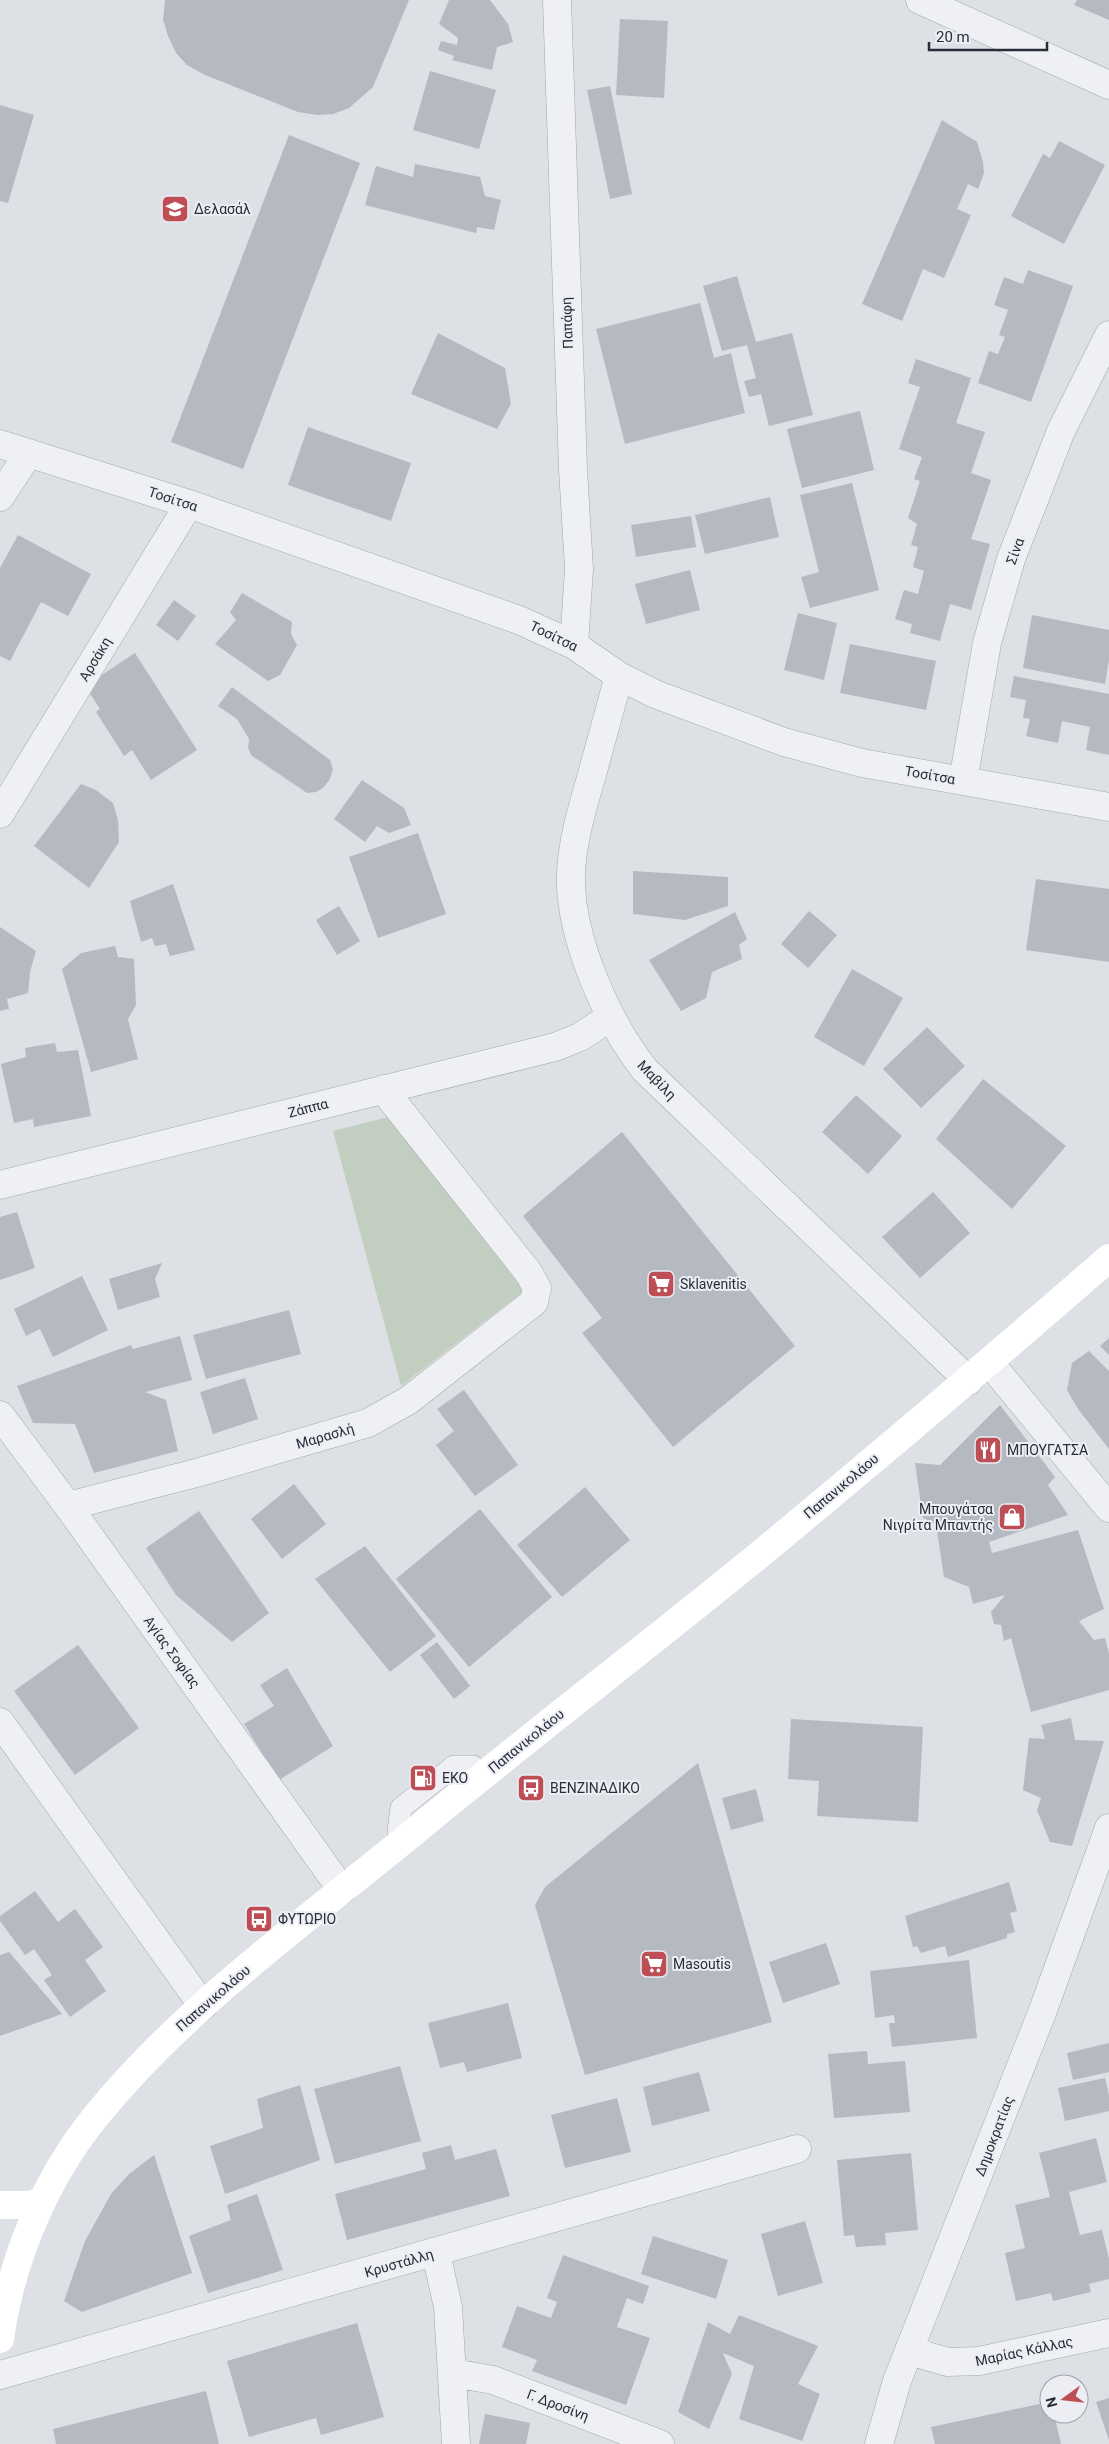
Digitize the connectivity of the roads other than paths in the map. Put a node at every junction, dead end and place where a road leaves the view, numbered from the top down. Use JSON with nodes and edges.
{"nodes":[{"id":1,"x":557,"y":0,"type":"edge"},
{"id":2,"x":920,"y":0,"type":"edge"},
{"id":3,"x":1109,"y":85,"type":"edge"},
{"id":4,"x":1109,"y":336,"type":"edge"},
{"id":5,"x":0,"y":444,"type":"edge"},
{"id":6,"x":29,"y":453,"type":"junction"},
{"id":7,"x":0,"y":497,"type":"edge"},
{"id":8,"x":189,"y":504,"type":"junction"},
{"id":9,"x":574,"y":645,"type":"junction"},
{"id":10,"x":619,"y":676,"type":"junction"},
{"id":11,"x":963,"y":781,"type":"junction"},
{"id":12,"x":1109,"y":807,"type":"edge"},
{"id":13,"x":0,"y":814,"type":"edge"},
{"id":14,"x":610,"y":1017,"type":"junction"},
{"id":15,"x":383,"y":1089,"type":"junction"},
{"id":16,"x":0,"y":1185,"type":"edge"},
{"id":17,"x":1109,"y":1258,"type":"edge"},
{"id":18,"x":990,"y":1363,"type":"junction"},
{"id":19,"x":969,"y":1381,"type":"junction"},
{"id":20,"x":0,"y":1415,"type":"edge"},
{"id":21,"x":68,"y":1506,"type":"junction"},
{"id":22,"x":1109,"y":1508,"type":"edge"},
{"id":23,"x":0,"y":1722,"type":"edge"},
{"id":24,"x":474,"y":1766,"type":"dead end"},
{"id":25,"x":1109,"y":1828,"type":"edge"},
{"id":26,"x":398,"y":1831,"type":"dead end"},
{"id":27,"x":342,"y":1890,"type":"junction"},
{"id":28,"x":203,"y":2006,"type":"junction"},
{"id":29,"x":797,"y":2149,"type":"dead end"},
{"id":30,"x":43,"y":2200,"type":"junction"},
{"id":31,"x":0,"y":2205,"type":"edge"},
{"id":32,"x":436,"y":2253,"type":"junction"},
{"id":33,"x":1109,"y":2333,"type":"edge"},
{"id":34,"x":0,"y":2339,"type":"edge"},
{"id":35,"x":909,"y":2351,"type":"junction"},
{"id":36,"x":453,"y":2373,"type":"junction"},
{"id":37,"x":0,"y":2375,"type":"edge"},
{"id":38,"x":456,"y":2444,"type":"edge"},
{"id":39,"x":660,"y":2444,"type":"edge"},
{"id":40,"x":879,"y":2444,"type":"edge"}],
"edges":[{"from":1,"to":9,"type":"street","name":"Παπάφη"},
{"from":2,"to":3,"type":"street"},
{"from":4,"to":11,"type":"street","name":"Σίνα"},
{"from":5,"to":6,"type":"street","name":"Τοσίτσα"},
{"from":6,"to":7,"type":"street"},
{"from":6,"to":8,"type":"street","name":"Τοσίτσα"},
{"from":8,"to":9,"type":"street","name":"Τοσίτσα"},
{"from":8,"to":13,"type":"street","name":"Αρσάκη"},
{"from":9,"to":10,"type":"street","name":"Τοσίτσα"},
{"from":10,"to":11,"type":"street","name":"Τοσίτσα"},
{"from":10,"to":14,"type":"street","name":"Μαβίλη"},
{"from":11,"to":12,"type":"street","name":"Τοσίτσα"},
{"from":14,"to":15,"type":"street","name":"Ζάππα"},
{"from":14,"to":19,"type":"street","name":"Μαβίλη"},
{"from":15,"to":16,"type":"street","name":"Ζάππα"},
{"from":15,"to":21,"type":"street","name":"Μαρασλή"},
{"from":17,"to":18,"type":"main road","name":"Παπανικολάου"},
{"from":18,"to":19,"type":"main road","name":"Παπανικολάου"},
{"from":18,"to":22,"type":"street"},
{"from":19,"to":27,"type":"main road","name":"Παπανικολάου"},
{"from":20,"to":21,"type":"street","name":"Αγίας Σοφίας"},
{"from":21,"to":27,"type":"street","name":"Αγίας Σοφίας"},
{"from":23,"to":28,"type":"street"},
{"from":24,"to":26,"type":"lane"},
{"from":25,"to":35,"type":"street","name":"Δημοκρατίας"},
{"from":27,"to":28,"type":"main road","name":"Παπανικολάου"},
{"from":28,"to":30,"type":"main road","name":"Παπανικολάου"},
{"from":29,"to":32,"type":"street","name":"Κρυστάλλη"},
{"from":30,"to":31,"type":"main road"},
{"from":30,"to":34,"type":"main road","name":"Παπανικολάου"},
{"from":32,"to":36,"type":"street"},
{"from":32,"to":37,"type":"street","name":"Κρυστάλλη"},
{"from":33,"to":35,"type":"street","name":"Μαρίας Κάλλας"},
{"from":35,"to":40,"type":"street","name":"Δημοκρατίας"},
{"from":36,"to":38,"type":"street"},
{"from":36,"to":39,"type":"street","name":"Γ. Δροσίνη"}]}
